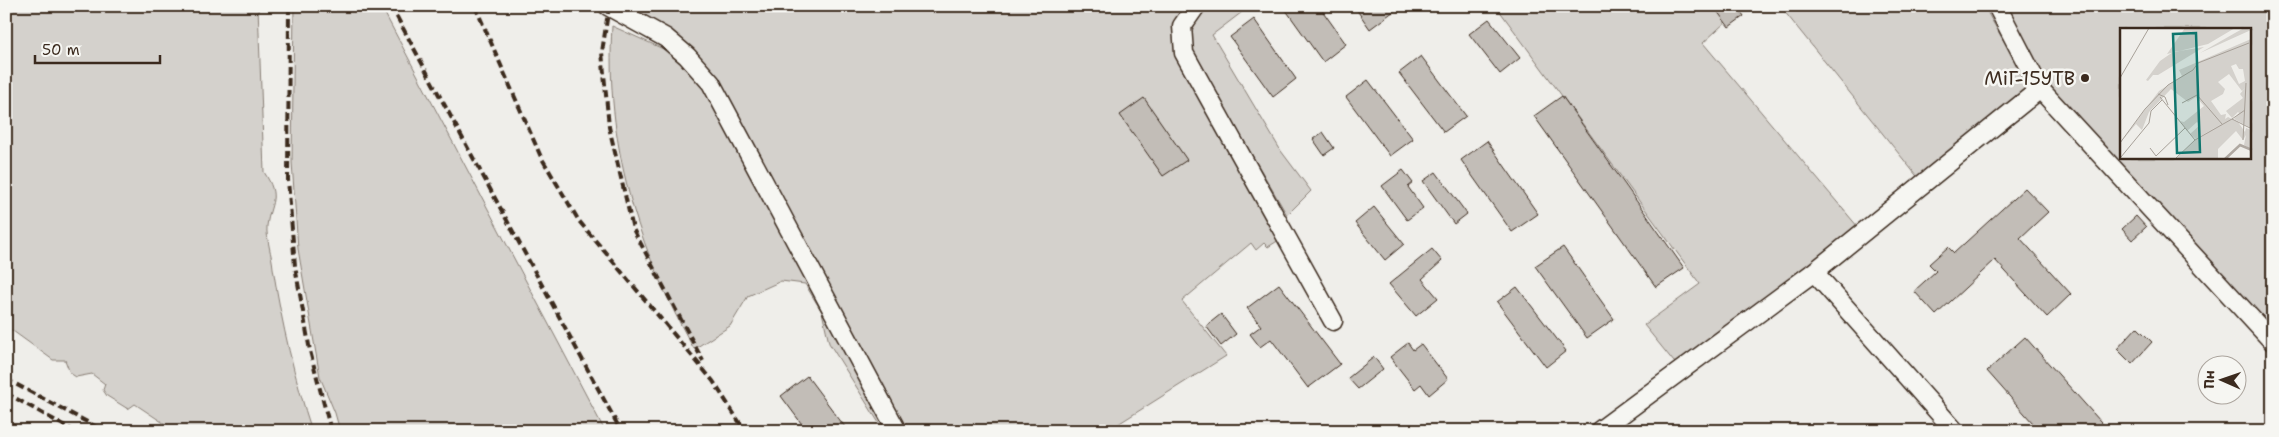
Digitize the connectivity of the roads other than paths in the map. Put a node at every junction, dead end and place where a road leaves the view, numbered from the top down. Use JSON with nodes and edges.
{"nodes":[{"id":1,"x":608,"y":6,"type":"edge"},
{"id":2,"x":1196,"y":6,"type":"edge"},
{"id":3,"x":1997,"y":6,"type":"edge"},
{"id":4,"x":2040,"y":89,"type":"junction"},
{"id":5,"x":1814,"y":272,"type":"junction"},
{"id":6,"x":1333,"y":321,"type":"dead end"},
{"id":7,"x":2273,"y":342,"type":"edge"},
{"id":8,"x":897,"y":431,"type":"edge"},
{"id":9,"x":1599,"y":431,"type":"edge"},
{"id":10,"x":1955,"y":431,"type":"edge"}],
"edges":[{"from":1,"to":8,"type":"street"},
{"from":2,"to":6,"type":"street"},
{"from":3,"to":4,"type":"street"},
{"from":4,"to":5,"type":"street"},
{"from":4,"to":7,"type":"street"},
{"from":5,"to":9,"type":"street"},
{"from":5,"to":10,"type":"street"}]}
